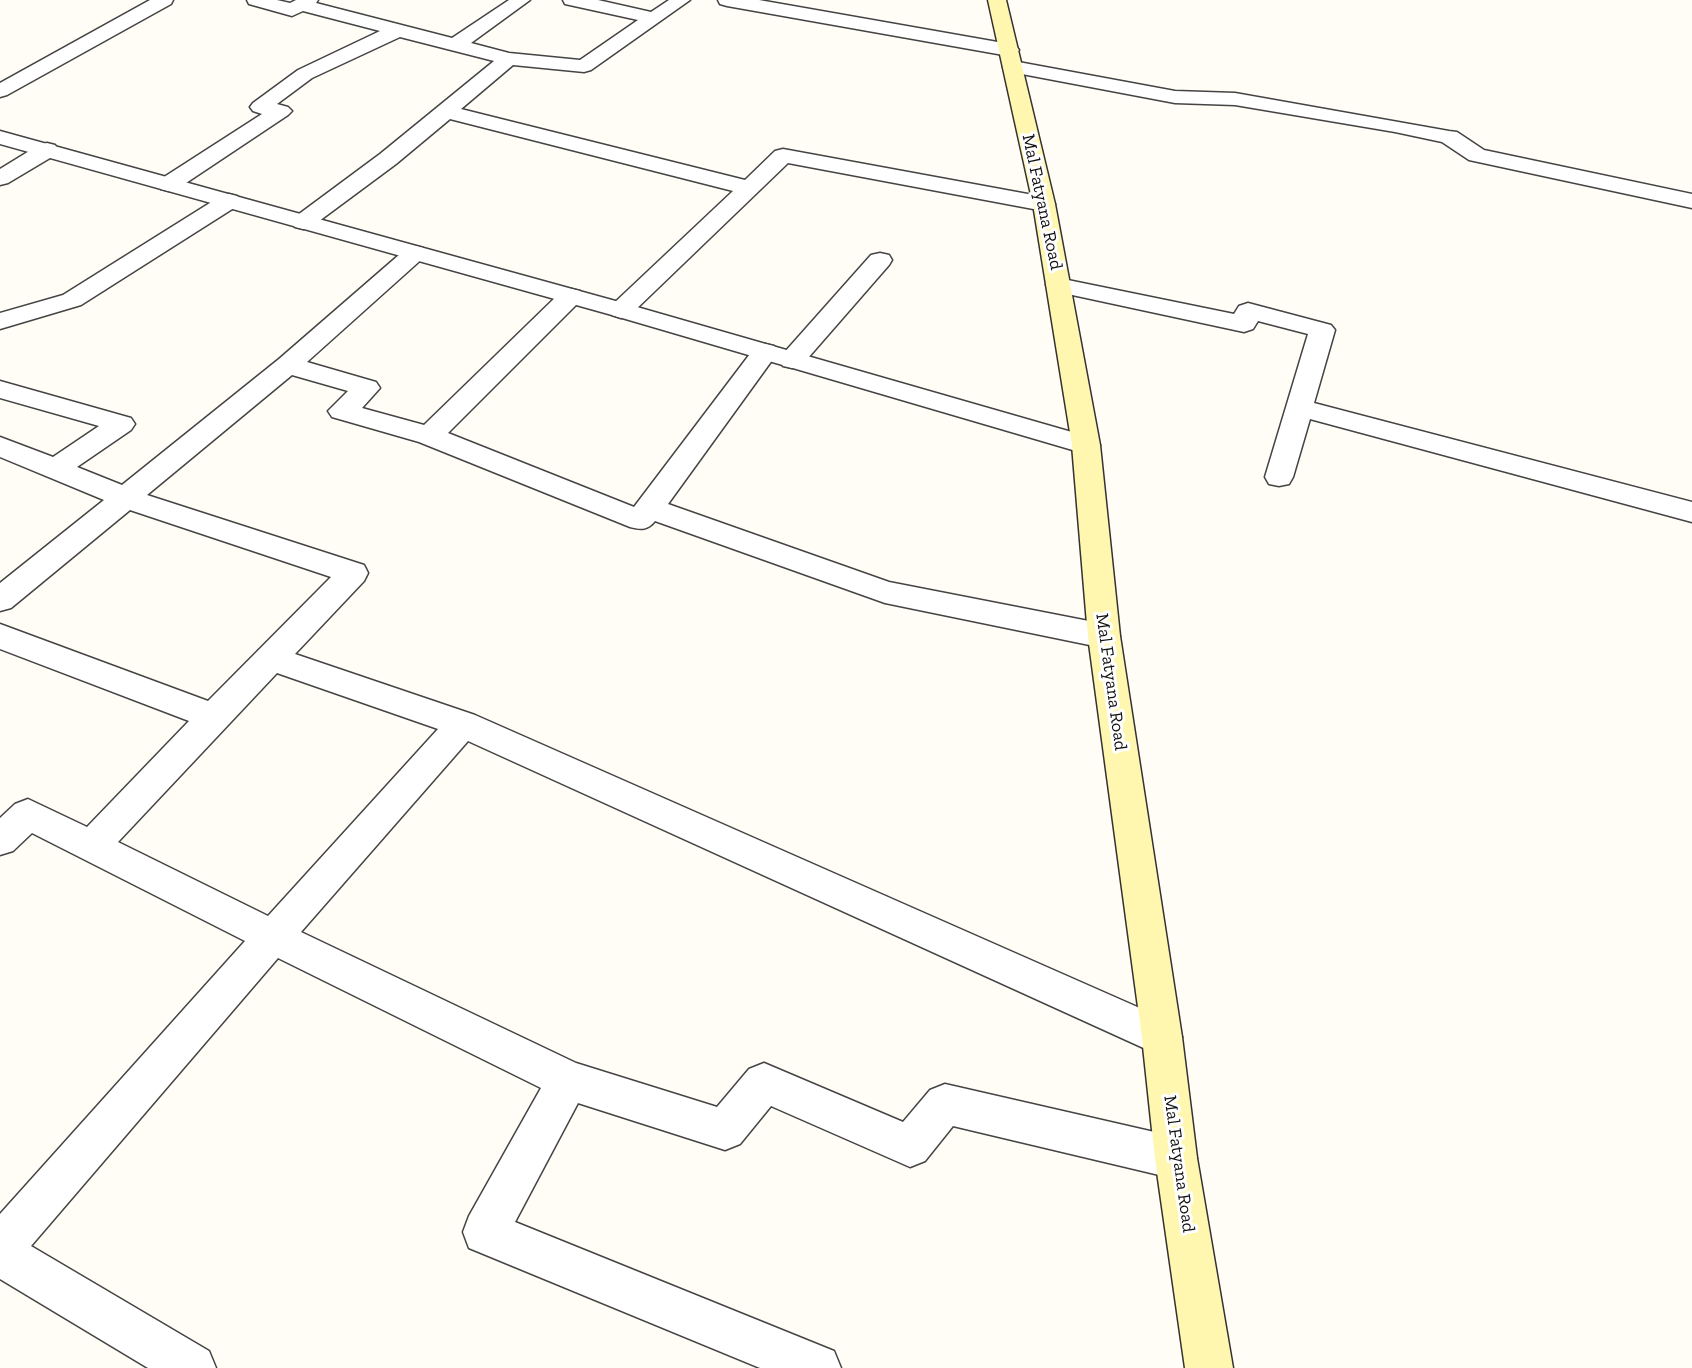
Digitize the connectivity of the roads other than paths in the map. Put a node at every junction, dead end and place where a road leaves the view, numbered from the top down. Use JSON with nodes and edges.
{"nodes":[{"id":1,"x":164,"y":0,"type":"edge"},
{"id":2,"x":256,"y":0,"type":"edge"},
{"id":3,"x":521,"y":0,"type":"edge"},
{"id":4,"x":572,"y":0,"type":"edge"},
{"id":5,"x":681,"y":0,"type":"edge"},
{"id":6,"x":727,"y":0,"type":"edge"},
{"id":7,"x":842,"y":0,"type":"edge"},
{"id":8,"x":998,"y":0,"type":"edge"},
{"id":9,"x":305,"y":2,"type":"edge"},
{"id":10,"x":654,"y":18,"type":"junction"},
{"id":11,"x":828,"y":18,"type":"junction"},
{"id":12,"x":398,"y":30,"type":"junction"},
{"id":13,"x":455,"y":45,"type":"junction"},
{"id":14,"x":508,"y":59,"type":"junction"},
{"id":15,"x":1011,"y":59,"type":"junction"},
{"id":16,"x":0,"y":91,"type":"edge"},
{"id":17,"x":445,"y":111,"type":"junction"},
{"id":18,"x":0,"y":136,"type":"edge"},
{"id":19,"x":47,"y":150,"type":"junction"},
{"id":20,"x":0,"y":178,"type":"edge"},
{"id":21,"x":169,"y":184,"type":"junction"},
{"id":22,"x":749,"y":188,"type":"junction"},
{"id":23,"x":230,"y":201,"type":"junction"},
{"id":24,"x":1692,"y":201,"type":"edge"},
{"id":25,"x":1044,"y":204,"type":"junction"},
{"id":26,"x":303,"y":222,"type":"junction"},
{"id":27,"x":415,"y":253,"type":"junction"},
{"id":28,"x":880,"y":260,"type":"dead end"},
{"id":29,"x":1058,"y":285,"type":"junction"},
{"id":30,"x":572,"y":296,"type":"junction"},
{"id":31,"x":621,"y":310,"type":"junction"},
{"id":32,"x":0,"y":321,"type":"edge"},
{"id":33,"x":765,"y":352,"type":"junction"},
{"id":34,"x":792,"y":360,"type":"junction"},
{"id":35,"x":288,"y":365,"type":"junction"},
{"id":36,"x":0,"y":389,"type":"edge"},
{"id":37,"x":1301,"y":408,"type":"junction"},
{"id":38,"x":429,"y":436,"type":"junction"},
{"id":39,"x":1086,"y":445,"type":"junction"},
{"id":40,"x":0,"y":446,"type":"edge"},
{"id":41,"x":54,"y":469,"type":"junction"},
{"id":42,"x":1279,"y":477,"type":"dead end"},
{"id":43,"x":126,"y":498,"type":"junction"},
{"id":44,"x":650,"y":508,"type":"junction"},
{"id":45,"x":1692,"y":512,"type":"edge"},
{"id":46,"x":0,"y":600,"type":"edge"},
{"id":47,"x":0,"y":636,"type":"edge"},
{"id":48,"x":1104,"y":636,"type":"junction"},
{"id":49,"x":271,"y":658,"type":"junction"},
{"id":50,"x":214,"y":717,"type":"junction"},
{"id":51,"x":463,"y":724,"type":"junction"},
{"id":52,"x":0,"y":840,"type":"edge"},
{"id":53,"x":92,"y":846,"type":"junction"},
{"id":54,"x":273,"y":937,"type":"junction"},
{"id":55,"x":1162,"y":1037,"type":"junction"},
{"id":56,"x":568,"y":1080,"type":"junction"},
{"id":57,"x":1176,"y":1158,"type":"junction"},
{"id":58,"x":0,"y":1250,"type":"edge"},
{"id":59,"x":192,"y":1368,"type":"edge"},
{"id":60,"x":816,"y":1368,"type":"edge"},
{"id":61,"x":1209,"y":1368,"type":"edge"}],
"edges":[{"from":1,"to":16,"type":"street"},
{"from":2,"to":9,"type":"street"},
{"from":3,"to":13,"type":"street"},
{"from":4,"to":10,"type":"street"},
{"from":5,"to":10,"type":"street"},
{"from":6,"to":11,"type":"street"},
{"from":7,"to":11,"type":"street"},
{"from":8,"to":15,"type":"main road","name":"Mal Fatyana Road"},
{"from":9,"to":12,"type":"street"},
{"from":10,"to":14,"type":"street"},
{"from":11,"to":15,"type":"street"},
{"from":12,"to":13,"type":"street"},
{"from":12,"to":21,"type":"street"},
{"from":13,"to":14,"type":"street"},
{"from":14,"to":17,"type":"street"},
{"from":15,"to":24,"type":"street"},
{"from":15,"to":25,"type":"main road","name":"Mal Fatyana Road"},
{"from":17,"to":22,"type":"street"},
{"from":17,"to":26,"type":"street"},
{"from":18,"to":19,"type":"street"},
{"from":19,"to":20,"type":"street"},
{"from":19,"to":21,"type":"street"},
{"from":21,"to":23,"type":"street"},
{"from":22,"to":25,"type":"street"},
{"from":22,"to":31,"type":"street"},
{"from":23,"to":26,"type":"street"},
{"from":23,"to":32,"type":"street"},
{"from":25,"to":29,"type":"main road","name":"Mal Fatyana Road"},
{"from":26,"to":27,"type":"street"},
{"from":27,"to":30,"type":"street"},
{"from":27,"to":35,"type":"street"},
{"from":28,"to":34,"type":"street"},
{"from":29,"to":37,"type":"street"},
{"from":29,"to":39,"type":"main road","name":"Mal Fatyana Road"},
{"from":30,"to":31,"type":"street"},
{"from":30,"to":38,"type":"street"},
{"from":31,"to":33,"type":"street"},
{"from":33,"to":34,"type":"street"},
{"from":33,"to":44,"type":"street"},
{"from":34,"to":39,"type":"street"},
{"from":35,"to":38,"type":"street"},
{"from":35,"to":43,"type":"street"},
{"from":36,"to":41,"type":"street"},
{"from":37,"to":42,"type":"street"},
{"from":37,"to":45,"type":"street"},
{"from":38,"to":44,"type":"street"},
{"from":39,"to":48,"type":"main road","name":"Mal Fatyana Road"},
{"from":40,"to":41,"type":"street"},
{"from":41,"to":43,"type":"street"},
{"from":43,"to":46,"type":"street"},
{"from":43,"to":49,"type":"street"},
{"from":44,"to":48,"type":"street"},
{"from":47,"to":50,"type":"street"},
{"from":48,"to":55,"type":"main road","name":"Mal Fatyana Road"},
{"from":49,"to":50,"type":"street"},
{"from":49,"to":51,"type":"street"},
{"from":50,"to":53,"type":"street"},
{"from":51,"to":54,"type":"street"},
{"from":51,"to":55,"type":"street"},
{"from":52,"to":53,"type":"street"},
{"from":53,"to":54,"type":"street"},
{"from":54,"to":56,"type":"street"},
{"from":54,"to":58,"type":"street"},
{"from":55,"to":57,"type":"main road","name":"Mal Fatyana Road"},
{"from":56,"to":57,"type":"street"},
{"from":56,"to":60,"type":"street"},
{"from":57,"to":61,"type":"main road","name":"Mal Fatyana Road"},
{"from":58,"to":59,"type":"street"}]}
